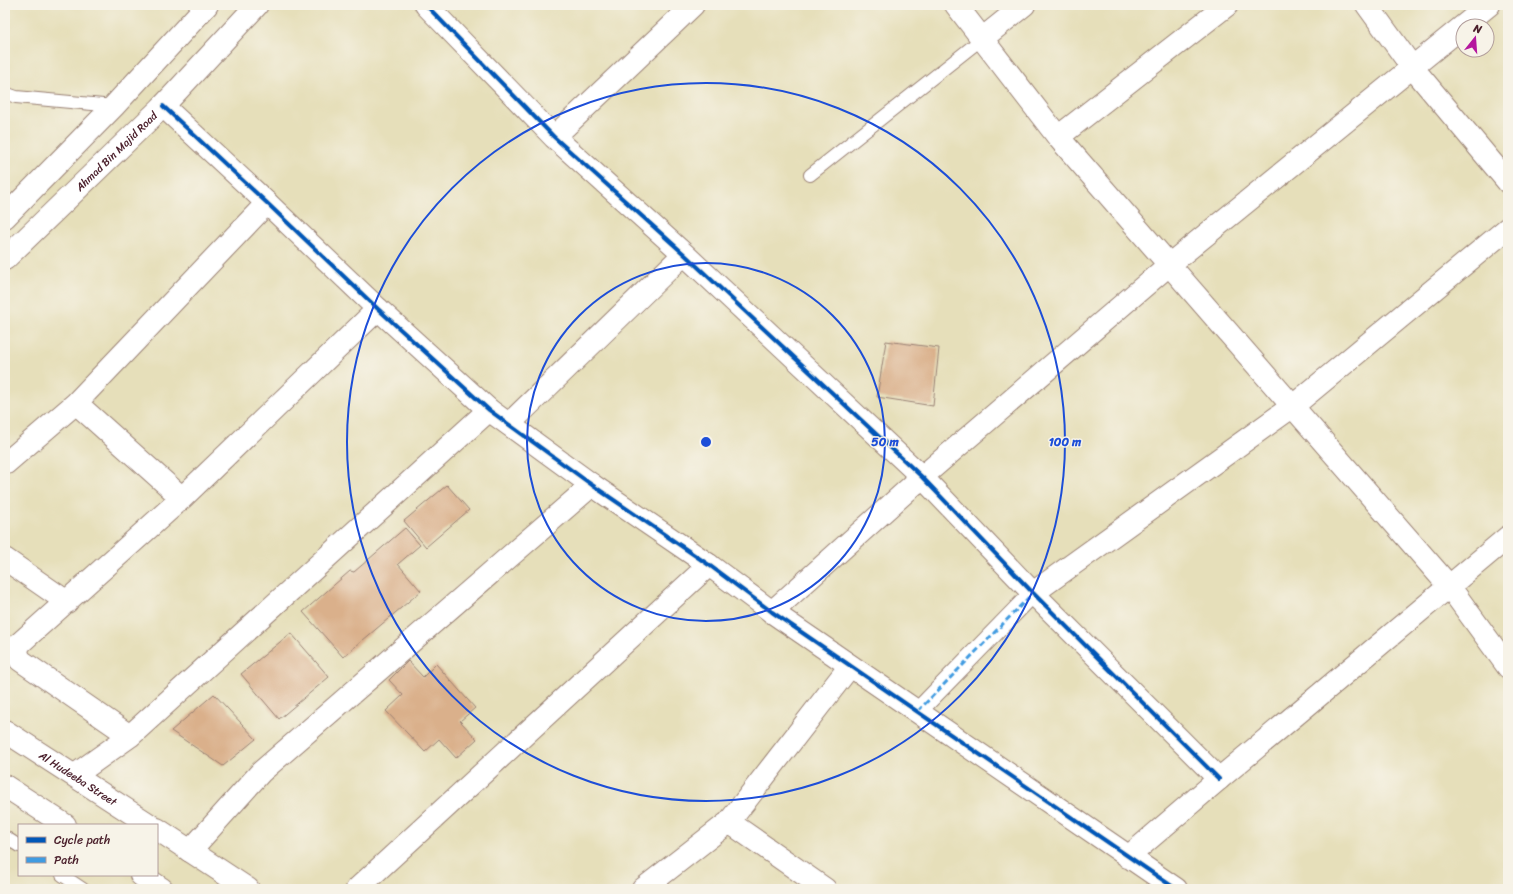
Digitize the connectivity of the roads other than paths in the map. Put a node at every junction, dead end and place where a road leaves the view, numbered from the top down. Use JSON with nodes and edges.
{"nodes":[{"id":1,"x":207,"y":5,"type":"edge"},
{"id":2,"x":257,"y":5,"type":"edge"},
{"id":3,"x":426,"y":5,"type":"edge"},
{"id":4,"x":694,"y":5,"type":"edge"},
{"id":5,"x":956,"y":5,"type":"edge"},
{"id":6,"x":1024,"y":5,"type":"edge"},
{"id":7,"x":1227,"y":5,"type":"edge"},
{"id":8,"x":1368,"y":5,"type":"edge"},
{"id":9,"x":1489,"y":5,"type":"edge"},
{"id":10,"x":983,"y":38,"type":"junction"},
{"id":11,"x":1412,"y":67,"type":"junction"},
{"id":12,"x":11,"y":95,"type":"edge"},
{"id":13,"x":5,"y":102,"type":"edge"},
{"id":14,"x":114,"y":106,"type":"junction"},
{"id":15,"x":163,"y":106,"type":"junction"},
{"id":16,"x":554,"y":137,"type":"junction"},
{"id":17,"x":1058,"y":137,"type":"junction"},
{"id":18,"x":810,"y":175,"type":"dead end"},
{"id":19,"x":1508,"y":182,"type":"edge"},
{"id":20,"x":267,"y":203,"type":"junction"},
{"id":21,"x":5,"y":217,"type":"edge"},
{"id":22,"x":1508,"y":228,"type":"edge"},
{"id":23,"x":684,"y":254,"type":"junction"},
{"id":24,"x":5,"y":258,"type":"edge"},
{"id":25,"x":1170,"y":264,"type":"junction"},
{"id":26,"x":378,"y":309,"type":"junction"},
{"id":27,"x":76,"y":404,"type":"junction"},
{"id":28,"x":1293,"y":406,"type":"junction"},
{"id":29,"x":489,"y":410,"type":"junction"},
{"id":30,"x":509,"y":424,"type":"junction"},
{"id":31,"x":5,"y":464,"type":"edge"},
{"id":32,"x":922,"y":477,"type":"junction"},
{"id":33,"x":592,"y":485,"type":"junction"},
{"id":34,"x":182,"y":498,"type":"junction"},
{"id":35,"x":1508,"y":537,"type":"edge"},
{"id":36,"x":5,"y":559,"type":"edge"},
{"id":37,"x":709,"y":566,"type":"junction"},
{"id":38,"x":1449,"y":586,"type":"junction"},
{"id":39,"x":1032,"y":593,"type":"junction"},
{"id":40,"x":67,"y":602,"type":"junction"},
{"id":41,"x":772,"y":612,"type":"junction"},
{"id":42,"x":850,"y":666,"type":"junction"},
{"id":43,"x":1508,"y":667,"type":"edge"},
{"id":44,"x":918,"y":711,"type":"junction"},
{"id":45,"x":5,"y":731,"type":"edge"},
{"id":46,"x":130,"y":736,"type":"junction"},
{"id":47,"x":75,"y":775,"type":"junction"},
{"id":48,"x":1218,"y":779,"type":"junction"},
{"id":49,"x":5,"y":786,"type":"edge"},
{"id":50,"x":729,"y":822,"type":"junction"},
{"id":51,"x":63,"y":824,"type":"edge"},
{"id":52,"x":148,"y":824,"type":"edge"},
{"id":53,"x":158,"y":830,"type":"edge"},
{"id":54,"x":5,"y":837,"type":"edge"},
{"id":55,"x":18,"y":845,"type":"edge"},
{"id":56,"x":190,"y":851,"type":"junction"},
{"id":57,"x":1128,"y":857,"type":"junction"},
{"id":58,"x":64,"y":876,"type":"edge"},
{"id":59,"x":142,"y":876,"type":"edge"},
{"id":60,"x":83,"y":889,"type":"edge"},
{"id":61,"x":161,"y":889,"type":"edge"},
{"id":62,"x":248,"y":889,"type":"edge"},
{"id":63,"x":358,"y":889,"type":"edge"},
{"id":64,"x":643,"y":889,"type":"edge"},
{"id":65,"x":825,"y":889,"type":"edge"},
{"id":66,"x":1176,"y":889,"type":"edge"}],
"edges":[{"from":1,"to":14,"type":"street"},
{"from":2,"to":15,"type":"street","name":"Ahmad Bin Majid Road"},
{"from":3,"to":16,"type":"street"},
{"from":4,"to":16,"type":"street"},
{"from":5,"to":10,"type":"street"},
{"from":6,"to":10,"type":"street"},
{"from":7,"to":17,"type":"street"},
{"from":8,"to":11,"type":"street"},
{"from":9,"to":11,"type":"street"},
{"from":10,"to":17,"type":"street"},
{"from":10,"to":18,"type":"lane"},
{"from":11,"to":19,"type":"street"},
{"from":11,"to":25,"type":"street"},
{"from":12,"to":13,"type":"lane"},
{"from":12,"to":14,"type":"lane"},
{"from":14,"to":21,"type":"street"},
{"from":15,"to":20,"type":"street"},
{"from":15,"to":24,"type":"street","name":"Ahmad Bin Majid Road"},
{"from":16,"to":23,"type":"street"},
{"from":17,"to":25,"type":"street"},
{"from":20,"to":26,"type":"street"},
{"from":20,"to":27,"type":"street"},
{"from":22,"to":28,"type":"street"},
{"from":23,"to":30,"type":"street"},
{"from":23,"to":32,"type":"street"},
{"from":25,"to":28,"type":"street"},
{"from":25,"to":32,"type":"street"},
{"from":26,"to":29,"type":"street"},
{"from":26,"to":34,"type":"street"},
{"from":27,"to":31,"type":"street"},
{"from":27,"to":34,"type":"street"},
{"from":28,"to":38,"type":"street"},
{"from":28,"to":39,"type":"street"},
{"from":29,"to":30,"type":"street"},
{"from":29,"to":46,"type":"street"},
{"from":30,"to":33,"type":"street"},
{"from":32,"to":39,"type":"street"},
{"from":32,"to":41,"type":"street"},
{"from":33,"to":37,"type":"street"},
{"from":33,"to":56,"type":"street"},
{"from":34,"to":40,"type":"street"},
{"from":35,"to":38,"type":"street"},
{"from":36,"to":40,"type":"street"},
{"from":37,"to":41,"type":"street"},
{"from":37,"to":63,"type":"street"},
{"from":38,"to":43,"type":"street"},
{"from":38,"to":48,"type":"street"},
{"from":39,"to":44,"type":"street"},
{"from":39,"to":48,"type":"street"},
{"from":40,"to":46,"type":"street"},
{"from":41,"to":42,"type":"street"},
{"from":42,"to":44,"type":"street"},
{"from":42,"to":50,"type":"street"},
{"from":44,"to":57,"type":"street"},
{"from":45,"to":47,"type":"street","name":"Al Hudeeba Street"},
{"from":46,"to":47,"type":"street"},
{"from":47,"to":52,"type":"street","name":"Al Hudeeba Street"},
{"from":48,"to":57,"type":"street"},
{"from":49,"to":51,"type":"street"},
{"from":50,"to":64,"type":"street"},
{"from":50,"to":65,"type":"street"},
{"from":53,"to":56,"type":"street"},
{"from":54,"to":55,"type":"lane"},
{"from":56,"to":62,"type":"street"},
{"from":57,"to":66,"type":"street"},
{"from":58,"to":60,"type":"lane"},
{"from":59,"to":61,"type":"street"}]}
